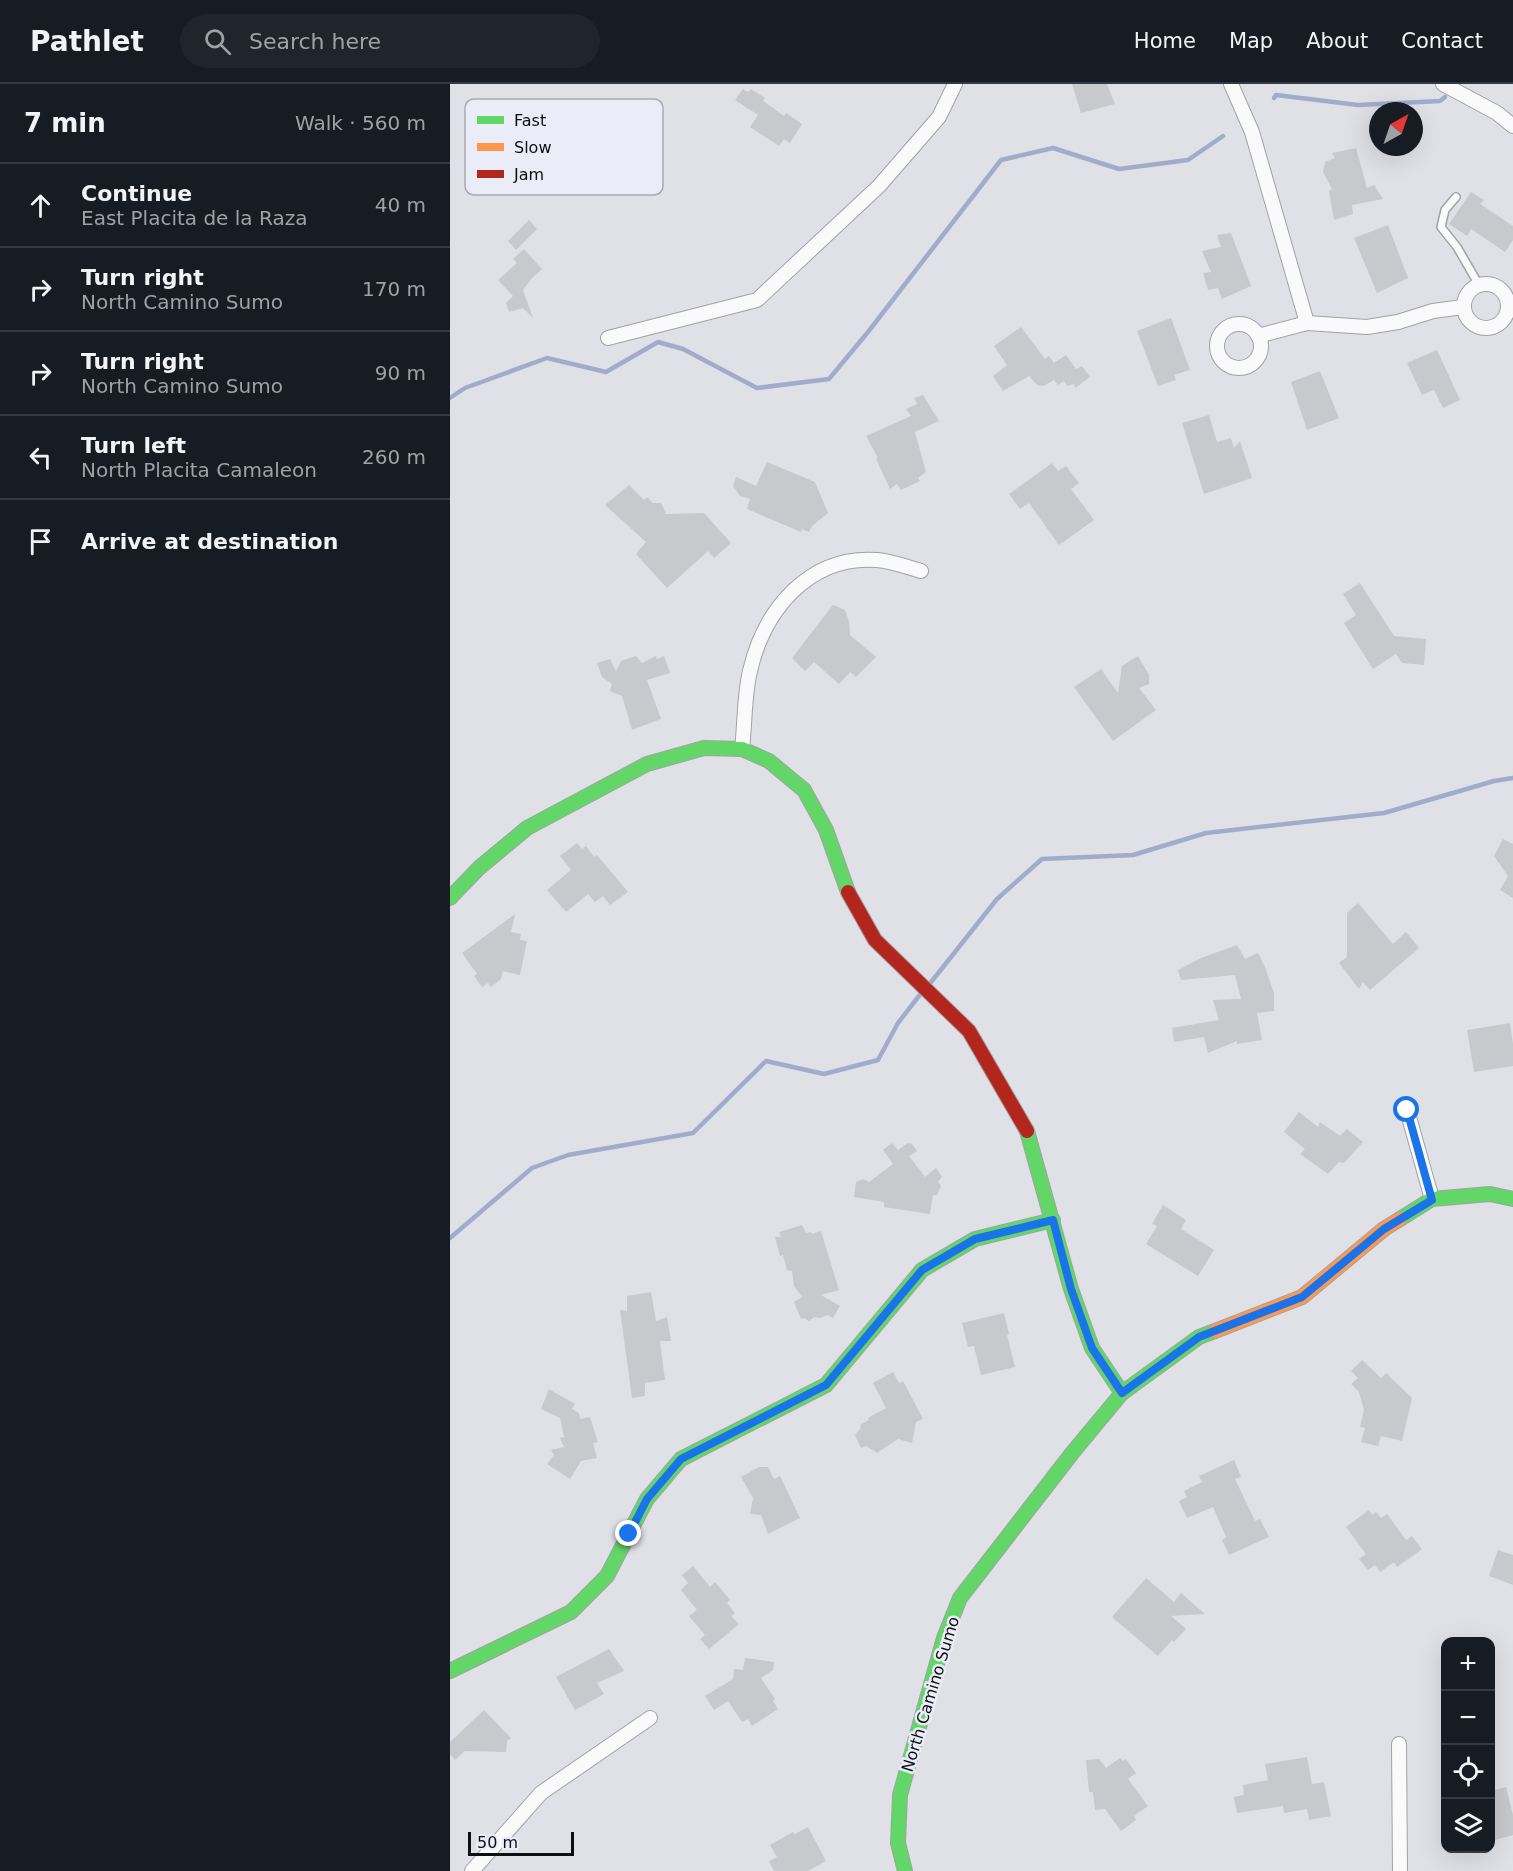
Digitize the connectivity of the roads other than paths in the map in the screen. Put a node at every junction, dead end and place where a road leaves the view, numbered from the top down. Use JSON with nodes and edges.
{"nodes":[{"id":1,"x":955,"y":84,"type":"edge"},
{"id":2,"x":1231,"y":84,"type":"edge"},
{"id":3,"x":1443,"y":84,"type":"edge"},
{"id":4,"x":1513,"y":126,"type":"edge"},
{"id":5,"x":1456,"y":197,"type":"dead end"},
{"id":6,"x":1479,"y":285,"type":"junction"},
{"id":7,"x":1463,"y":307,"type":"junction"},
{"id":8,"x":1307,"y":323,"type":"junction"},
{"id":9,"x":1258,"y":336,"type":"dead end"},
{"id":10,"x":608,"y":338,"type":"dead end"},
{"id":11,"x":921,"y":571,"type":"dead end"},
{"id":12,"x":742,"y":749,"type":"junction"},
{"id":13,"x":450,"y":898,"type":"edge"},
{"id":14,"x":1407,"y":1110,"type":"dead end"},
{"id":15,"x":1513,"y":1199,"type":"edge"},
{"id":16,"x":1432,"y":1200,"type":"junction"},
{"id":17,"x":1053,"y":1220,"type":"junction"},
{"id":18,"x":1122,"y":1393,"type":"junction"},
{"id":19,"x":450,"y":1671,"type":"edge"},
{"id":20,"x":650,"y":1718,"type":"dead end"},
{"id":21,"x":1399,"y":1744,"type":"dead end"},
{"id":22,"x":472,"y":1871,"type":"edge"},
{"id":23,"x":905,"y":1871,"type":"edge"},
{"id":24,"x":1400,"y":1871,"type":"edge"}],
"edges":[{"from":1,"to":10,"type":"street"},
{"from":2,"to":8,"type":"street"},
{"from":3,"to":4,"type":"street"},
{"from":5,"to":6,"type":"lane"},
{"from":6,"to":7,"type":"street"},
{"from":6,"to":7,"type":"street"},
{"from":7,"to":8,"type":"street"},
{"from":8,"to":9,"type":"street"},
{"from":11,"to":12,"type":"street"},
{"from":12,"to":13,"type":"street"},
{"from":12,"to":17,"type":"street"},
{"from":14,"to":16,"type":"street"},
{"from":15,"to":16,"type":"street","name":"North Camino Sumo"},
{"from":16,"to":18,"type":"street","name":"North Camino Sumo"},
{"from":17,"to":18,"type":"street"},
{"from":17,"to":19,"type":"street"},
{"from":18,"to":23,"type":"street","name":"North Camino Sumo"},
{"from":20,"to":22,"type":"street"},
{"from":21,"to":24,"type":"street"}]}
